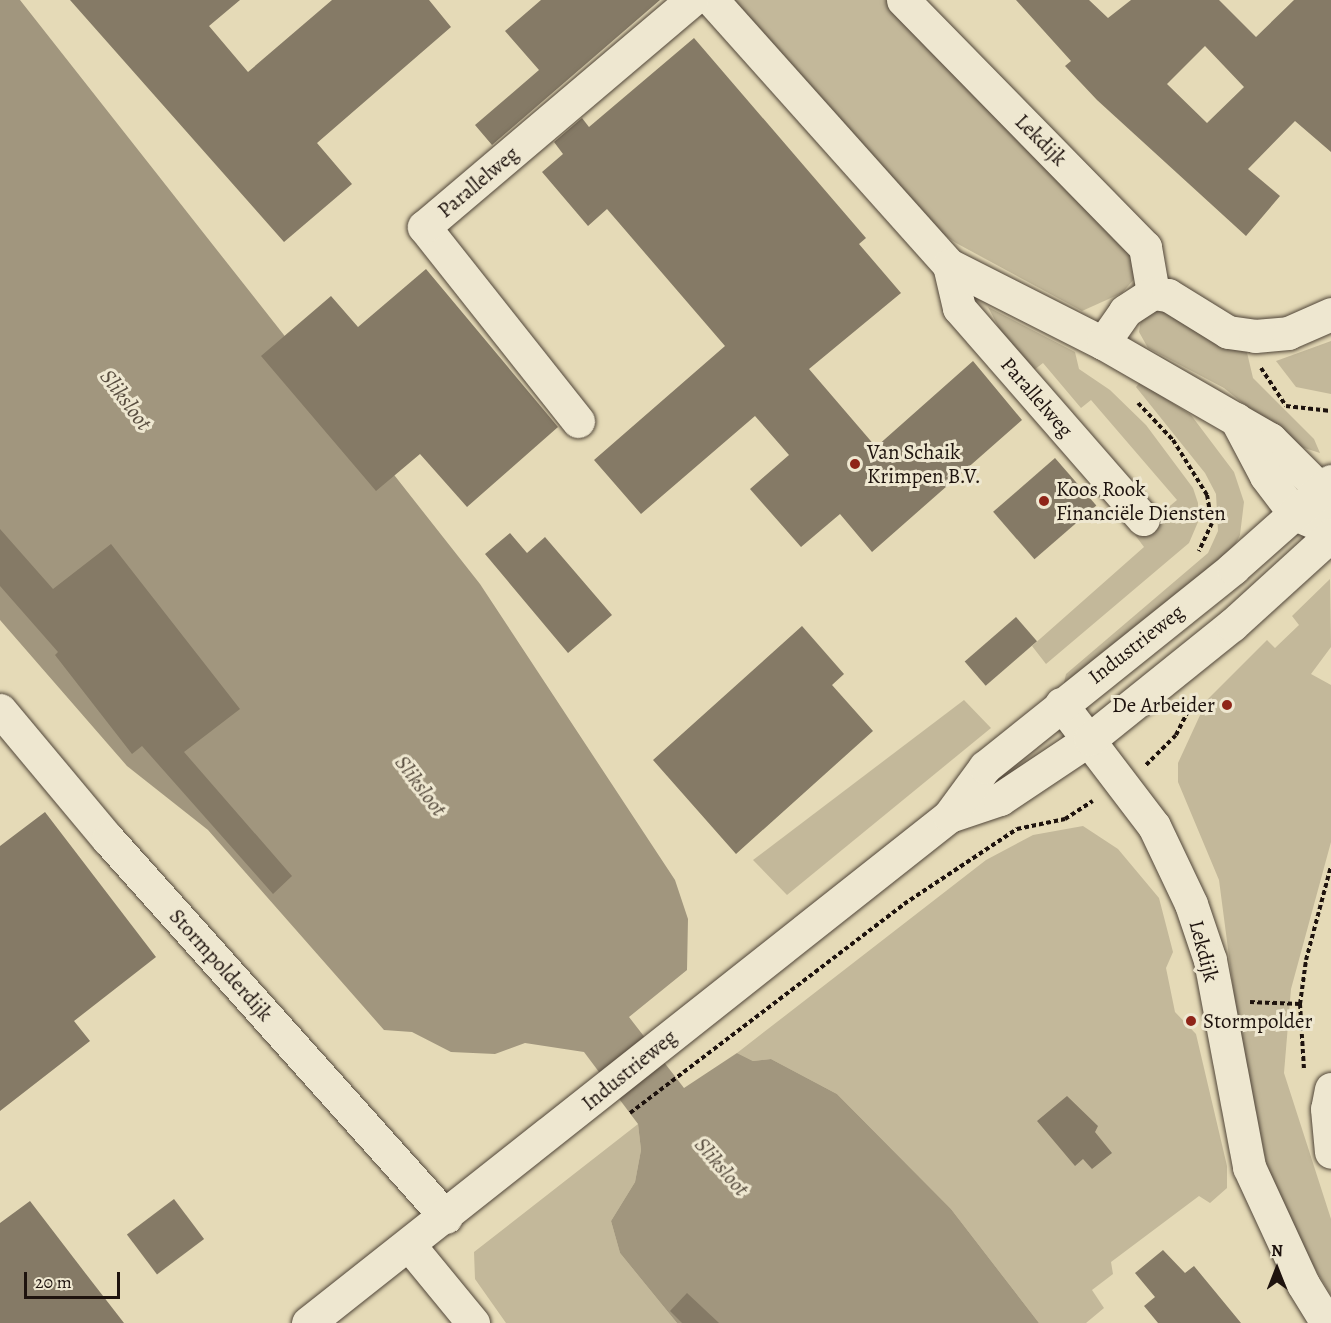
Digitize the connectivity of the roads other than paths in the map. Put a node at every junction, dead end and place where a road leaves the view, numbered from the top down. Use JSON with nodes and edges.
{"nodes":[{"id":1,"x":692,"y":0,"type":"edge"},
{"id":2,"x":712,"y":0,"type":"edge"},
{"id":3,"x":903,"y":0,"type":"edge"},
{"id":4,"x":950,"y":265,"type":"junction"},
{"id":5,"x":1153,"y":293,"type":"junction"},
{"id":6,"x":1331,"y":314,"type":"edge"},
{"id":7,"x":1103,"y":343,"type":"junction"},
{"id":8,"x":1236,"y":419,"type":"junction"},
{"id":9,"x":578,"y":421,"type":"dead end"},
{"id":10,"x":1328,"y":497,"type":"edge"},
{"id":11,"x":1295,"y":514,"type":"junction"},
{"id":12,"x":1143,"y":519,"type":"dead end"},
{"id":13,"x":1331,"y":530,"type":"edge"},
{"id":14,"x":1331,"y":535,"type":"edge"},
{"id":15,"x":1061,"y":704,"type":"junction"},
{"id":16,"x":0,"y":710,"type":"edge"},
{"id":17,"x":1090,"y":739,"type":"junction"},
{"id":18,"x":950,"y":816,"type":"junction"},
{"id":19,"x":1329,"y":1099,"type":"edge"},
{"id":20,"x":1331,"y":1152,"type":"edge"},
{"id":21,"x":446,"y":1217,"type":"junction"},
{"id":22,"x":409,"y":1245,"type":"junction"},
{"id":23,"x":308,"y":1323,"type":"edge"},
{"id":24,"x":473,"y":1323,"type":"edge"},
{"id":25,"x":1327,"y":1323,"type":"edge"}],
"edges":[{"from":1,"to":9,"type":"street","name":"Parallelweg"},
{"from":2,"to":4,"type":"street"},
{"from":3,"to":5,"type":"street","name":"Lekdijk"},
{"from":4,"to":7,"type":"street"},
{"from":4,"to":12,"type":"street","name":"Parallelweg"},
{"from":5,"to":6,"type":"street"},
{"from":5,"to":7,"type":"street"},
{"from":7,"to":8,"type":"street"},
{"from":8,"to":10,"type":"street"},
{"from":8,"to":11,"type":"street"},
{"from":10,"to":11,"type":"street","name":"Industrieweg"},
{"from":11,"to":13,"type":"street"},
{"from":11,"to":15,"type":"street","name":"Industrieweg"},
{"from":14,"to":17,"type":"street","name":"Industrieweg"},
{"from":15,"to":17,"type":"street","name":"Lekdijk"},
{"from":15,"to":18,"type":"street","name":"Industrieweg"},
{"from":16,"to":21,"type":"street","name":"Stormpolderdijk"},
{"from":17,"to":18,"type":"street","name":"Industrieweg"},
{"from":17,"to":25,"type":"street","name":"Lekdijk"},
{"from":18,"to":21,"type":"street","name":"Industrieweg"},
{"from":19,"to":20,"type":"street"},
{"from":21,"to":22,"type":"street","name":"Industrieweg"},
{"from":22,"to":23,"type":"street","name":"Industrieweg"},
{"from":22,"to":24,"type":"street"}]}
